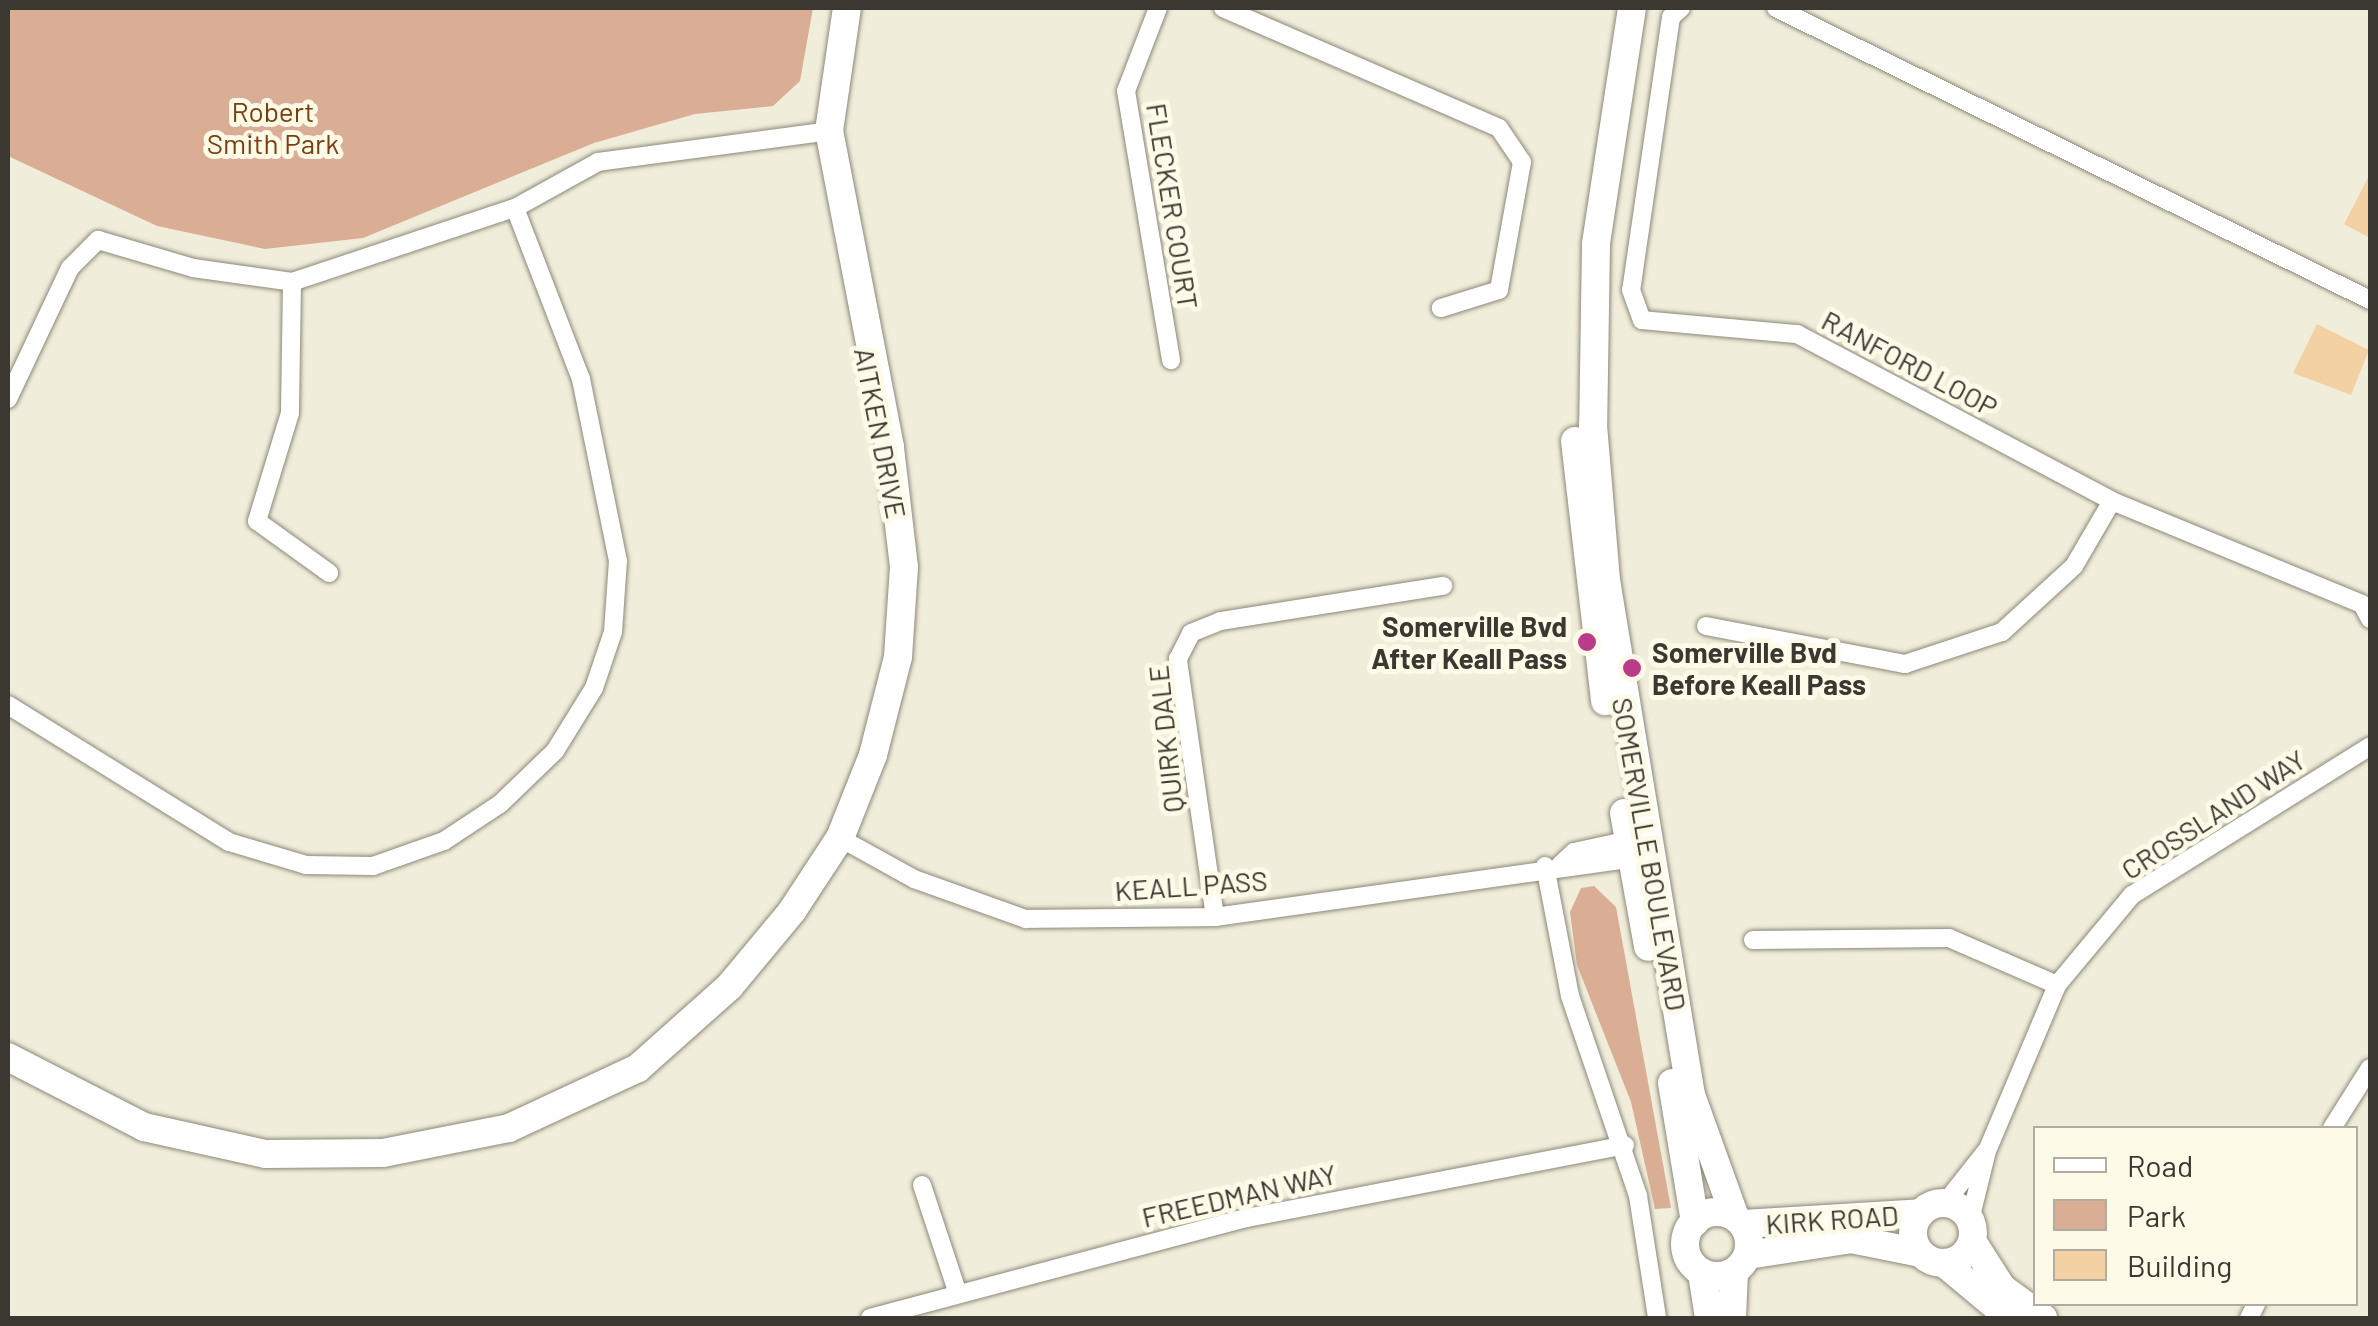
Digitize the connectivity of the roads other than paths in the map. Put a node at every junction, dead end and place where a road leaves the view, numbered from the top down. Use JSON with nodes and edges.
{"nodes":[{"id":1,"x":847,"y":8,"type":"edge"},
{"id":2,"x":1158,"y":8,"type":"edge"},
{"id":3,"x":1222,"y":8,"type":"edge"},
{"id":4,"x":1615,"y":8,"type":"edge"},
{"id":5,"x":1632,"y":8,"type":"edge"},
{"id":6,"x":1681,"y":8,"type":"edge"},
{"id":7,"x":1776,"y":8,"type":"edge"},
{"id":8,"x":829,"y":131,"type":"junction"},
{"id":9,"x":515,"y":208,"type":"junction"},
{"id":10,"x":292,"y":282,"type":"junction"},
{"id":11,"x":2370,"y":300,"type":"edge"},
{"id":12,"x":1441,"y":308,"type":"dead end"},
{"id":13,"x":1170,"y":360,"type":"dead end"},
{"id":14,"x":8,"y":398,"type":"edge"},
{"id":15,"x":2112,"y":501,"type":"junction"},
{"id":16,"x":328,"y":573,"type":"dead end"},
{"id":17,"x":1443,"y":586,"type":"dead end"},
{"id":18,"x":2370,"y":618,"type":"edge"},
{"id":19,"x":1706,"y":626,"type":"dead end"},
{"id":20,"x":8,"y":706,"type":"edge"},
{"id":21,"x":2370,"y":746,"type":"edge"},
{"id":22,"x":840,"y":838,"type":"junction"},
{"id":23,"x":1640,"y":847,"type":"junction"},
{"id":24,"x":1553,"y":865,"type":"junction"},
{"id":25,"x":1215,"y":917,"type":"junction"},
{"id":26,"x":1752,"y":940,"type":"dead end"},
{"id":27,"x":2057,"y":985,"type":"junction"},
{"id":28,"x":8,"y":1057,"type":"edge"},
{"id":29,"x":2370,"y":1068,"type":"edge"},
{"id":30,"x":2333,"y":1126,"type":"edge"},
{"id":31,"x":1624,"y":1145,"type":"junction"},
{"id":32,"x":1987,"y":1151,"type":"junction"},
{"id":33,"x":922,"y":1185,"type":"dead end"},
{"id":34,"x":1933,"y":1208,"type":"junction"},
{"id":35,"x":1739,"y":1220,"type":"junction"},
{"id":36,"x":1694,"y":1222,"type":"junction"},
{"id":37,"x":1971,"y":1230,"type":"junction"},
{"id":38,"x":1932,"y":1258,"type":"junction"},
{"id":39,"x":1741,"y":1264,"type":"junction"},
{"id":40,"x":1702,"y":1273,"type":"junction"},
{"id":41,"x":956,"y":1291,"type":"junction"},
{"id":42,"x":870,"y":1318,"type":"edge"},
{"id":43,"x":1657,"y":1318,"type":"edge"},
{"id":44,"x":1710,"y":1318,"type":"edge"},
{"id":45,"x":1732,"y":1318,"type":"edge"},
{"id":46,"x":2012,"y":1318,"type":"edge"},
{"id":47,"x":2043,"y":1318,"type":"edge"}],
"edges":[{"from":1,"to":8,"type":"main road","name":"AITKEN DRIVE"},
{"from":2,"to":13,"type":"street","name":"FLECKER COURT"},
{"from":3,"to":12,"type":"street"},
{"from":4,"to":23,"type":"main road","name":"SOMERVILLE BOULEVARD"},
{"from":5,"to":23,"type":"main road","name":"SOMERVILLE BOULEVARD"},
{"from":6,"to":15,"type":"street","name":"RANFORD LOOP"},
{"from":7,"to":11,"type":"street"},
{"from":8,"to":9,"type":"street"},
{"from":8,"to":22,"type":"main road","name":"AITKEN DRIVE"},
{"from":9,"to":10,"type":"street"},
{"from":9,"to":20,"type":"street"},
{"from":10,"to":14,"type":"street"},
{"from":10,"to":16,"type":"street"},
{"from":15,"to":18,"type":"street","name":"RANFORD LOOP"},
{"from":15,"to":19,"type":"street"},
{"from":17,"to":25,"type":"street","name":"QUIRK DALE"},
{"from":21,"to":27,"type":"street","name":"CROSSLAND WAY"},
{"from":22,"to":25,"type":"street","name":"KEALL PASS"},
{"from":22,"to":28,"type":"main road","name":"AITKEN DRIVE"},
{"from":23,"to":24,"type":"street","name":"KEALL PASS"},
{"from":23,"to":35,"type":"main road","name":"SOMERVILLE BOULEVARD"},
{"from":23,"to":36,"type":"main road","name":"SOMERVILLE BOULEVARD"},
{"from":24,"to":25,"type":"street","name":"KEALL PASS"},
{"from":24,"to":31,"type":"street"},
{"from":26,"to":27,"type":"street"},
{"from":27,"to":32,"type":"street","name":"CROSSLAND WAY"},
{"from":29,"to":30,"type":"street"},
{"from":31,"to":41,"type":"street","name":"FREEDMAN WAY"},
{"from":31,"to":43,"type":"street"},
{"from":32,"to":34,"type":"street","name":"CROSSLAND WAY"},
{"from":32,"to":37,"type":"street","name":"CROSSLAND WAY"},
{"from":33,"to":41,"type":"street"},
{"from":34,"to":35,"type":"main road","name":"KIRK ROAD"},
{"from":34,"to":37,"type":"main road"},
{"from":34,"to":38,"type":"main road"},
{"from":35,"to":36,"type":"main road"},
{"from":35,"to":39,"type":"main road"},
{"from":36,"to":40,"type":"main road"},
{"from":37,"to":38,"type":"main road"},
{"from":37,"to":47,"type":"main road"},
{"from":38,"to":39,"type":"main road","name":"KIRK ROAD"},
{"from":38,"to":46,"type":"main road","name":"KIRK ROAD"},
{"from":39,"to":40,"type":"main road"},
{"from":39,"to":45,"type":"main road"},
{"from":40,"to":44,"type":"main road"},
{"from":41,"to":42,"type":"street","name":"FREEDMAN WAY"}]}
